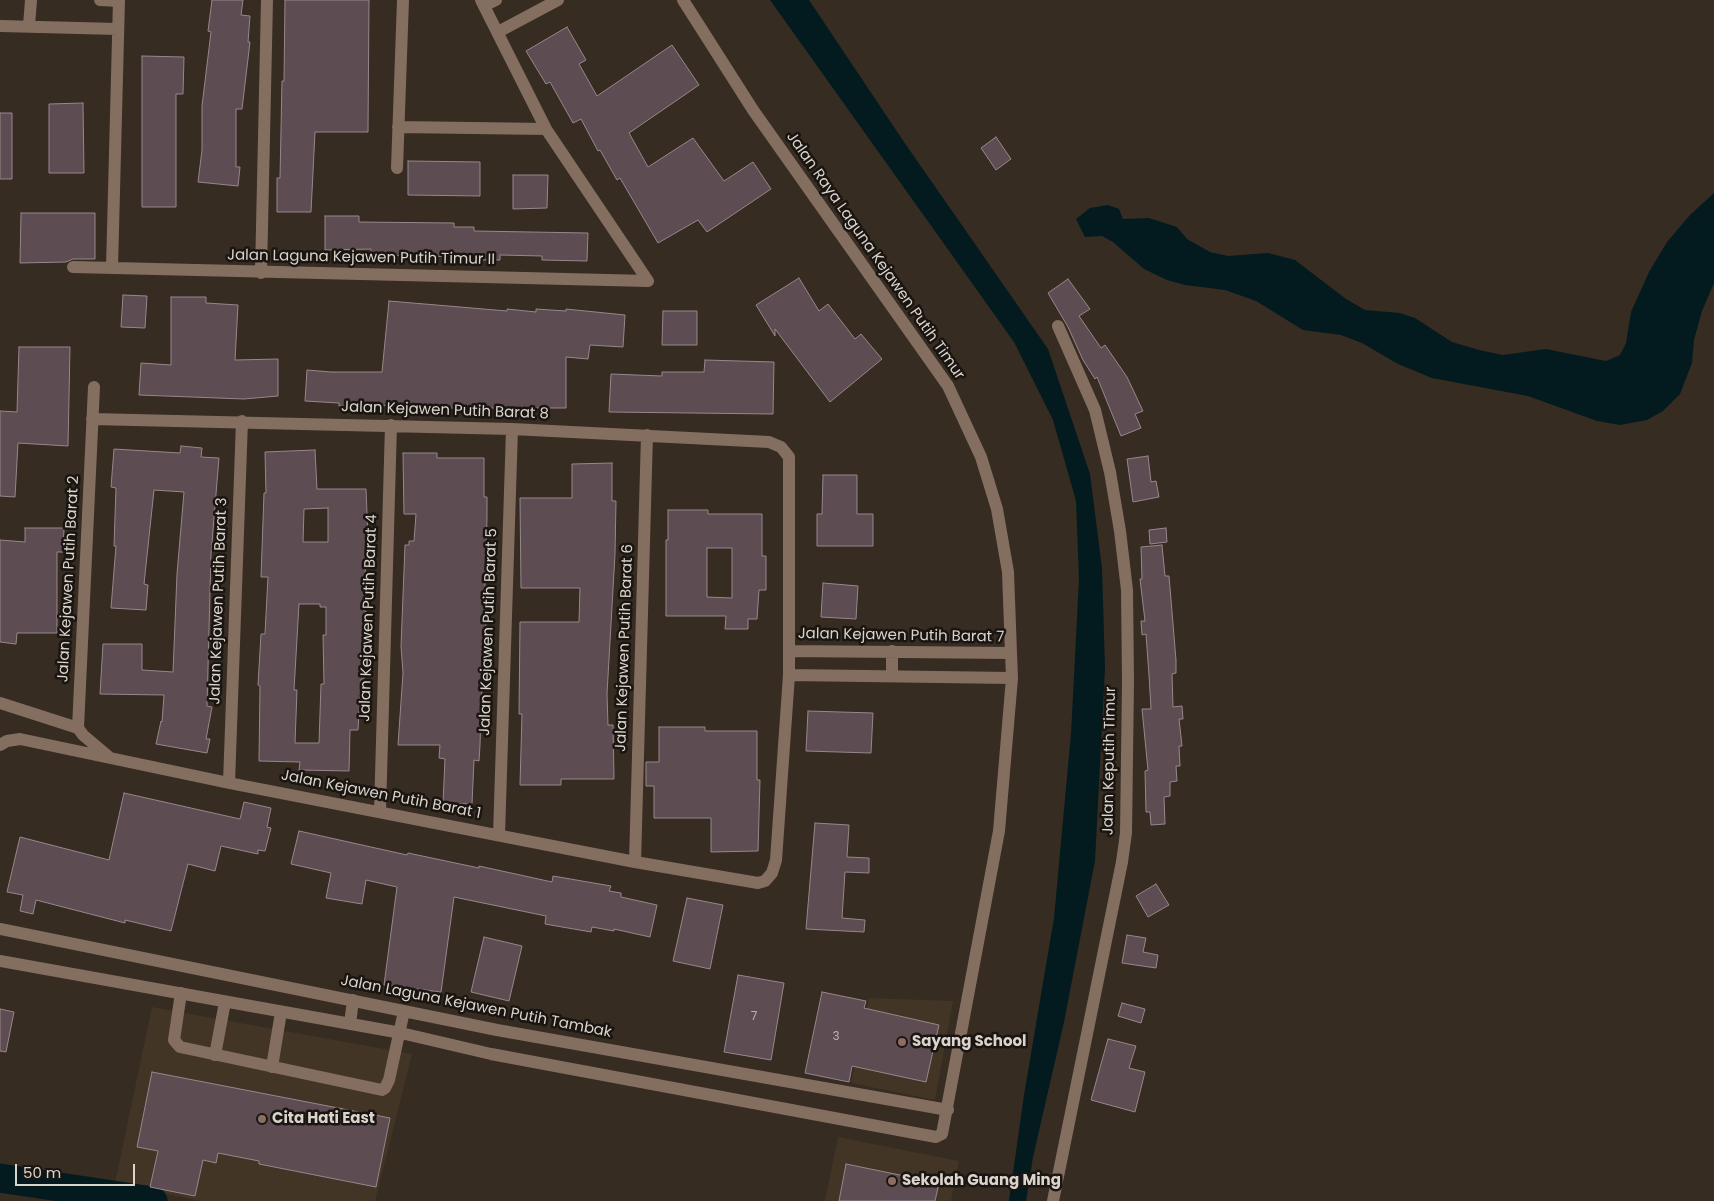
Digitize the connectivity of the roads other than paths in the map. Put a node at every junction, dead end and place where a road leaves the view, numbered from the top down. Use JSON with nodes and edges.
{"nodes":[{"id":1,"x":31,"y":0,"type":"edge"},
{"id":2,"x":100,"y":0,"type":"edge"},
{"id":3,"x":119,"y":0,"type":"edge"},
{"id":4,"x":267,"y":0,"type":"edge"},
{"id":5,"x":403,"y":0,"type":"edge"},
{"id":6,"x":496,"y":0,"type":"edge"},
{"id":7,"x":558,"y":0,"type":"edge"},
{"id":8,"x":683,"y":0,"type":"edge"},
{"id":9,"x":483,"y":3,"type":"edge"},
{"id":10,"x":0,"y":26,"type":"edge"},
{"id":11,"x":30,"y":26,"type":"junction"},
{"id":12,"x":118,"y":29,"type":"junction"},
{"id":13,"x":498,"y":32,"type":"junction"},
{"id":14,"x":398,"y":127,"type":"junction"},
{"id":15,"x":546,"y":129,"type":"junction"},
{"id":16,"x":397,"y":168,"type":"dead end"},
{"id":17,"x":73,"y":267,"type":"dead end"},
{"id":18,"x":112,"y":268,"type":"junction"},
{"id":19,"x":261,"y":273,"type":"junction"},
{"id":20,"x":1058,"y":326,"type":"dead end"},
{"id":21,"x":94,"y":387,"type":"dead end"},
{"id":22,"x":92,"y":418,"type":"junction"},
{"id":23,"x":242,"y":421,"type":"junction"},
{"id":24,"x":391,"y":426,"type":"junction"},
{"id":25,"x":512,"y":430,"type":"junction"},
{"id":26,"x":647,"y":435,"type":"junction"},
{"id":27,"x":789,"y":457,"type":"joint"},
{"id":28,"x":789,"y":651,"type":"junction"},
{"id":29,"x":892,"y":651,"type":"junction"},
{"id":30,"x":1012,"y":653,"type":"junction"},
{"id":31,"x":790,"y":675,"type":"junction"},
{"id":32,"x":892,"y":676,"type":"junction"},
{"id":33,"x":1012,"y":678,"type":"junction"},
{"id":34,"x":0,"y":703,"type":"edge"},
{"id":35,"x":78,"y":728,"type":"junction"},
{"id":36,"x":0,"y":745,"type":"edge"},
{"id":37,"x":111,"y":758,"type":"junction"},
{"id":38,"x":229,"y":783,"type":"junction"},
{"id":39,"x":380,"y":811,"type":"junction"},
{"id":40,"x":498,"y":835,"type":"junction"},
{"id":41,"x":635,"y":862,"type":"junction"},
{"id":42,"x":758,"y":883,"type":"joint"},
{"id":43,"x":0,"y":929,"type":"edge"},
{"id":44,"x":0,"y":961,"type":"edge"},
{"id":45,"x":182,"y":993,"type":"junction"},
{"id":46,"x":353,"y":1000,"type":"junction"},
{"id":47,"x":225,"y":1002,"type":"junction"},
{"id":48,"x":404,"y":1011,"type":"junction"},
{"id":49,"x":281,"y":1012,"type":"junction"},
{"id":50,"x":350,"y":1024,"type":"junction"},
{"id":51,"x":401,"y":1033,"type":"junction"},
{"id":52,"x":215,"y":1055,"type":"junction"},
{"id":53,"x":272,"y":1067,"type":"junction"},
{"id":54,"x":948,"y":1110,"type":"junction"},
{"id":55,"x":1053,"y":1201,"type":"edge"}],
"edges":[{"from":1,"to":11,"type":"street"},
{"from":2,"to":3,"type":"street"},
{"from":3,"to":12,"type":"street"},
{"from":4,"to":19,"type":"street"},
{"from":5,"to":14,"type":"street"},
{"from":6,"to":9,"type":"street"},
{"from":7,"to":13,"type":"street"},
{"from":8,"to":30,"type":"street","name":"Jalan Raya Laguna Kejawen Putih Timur"},
{"from":9,"to":13,"type":"street"},
{"from":10,"to":11,"type":"street"},
{"from":11,"to":12,"type":"street"},
{"from":12,"to":18,"type":"street"},
{"from":13,"to":15,"type":"street"},
{"from":14,"to":15,"type":"street"},
{"from":14,"to":16,"type":"street"},
{"from":15,"to":19,"type":"street","name":"Jalan Laguna Kejawen Putih Timur II"},
{"from":17,"to":18,"type":"street","name":"Jalan Laguna Kejawen Putih Timur II"},
{"from":18,"to":19,"type":"street","name":"Jalan Laguna Kejawen Putih Timur II"},
{"from":20,"to":55,"type":"street","name":"Jalan Keputih Timur"},
{"from":21,"to":22,"type":"street","name":"Jalan Kejawen Putih Barat 2"},
{"from":22,"to":23,"type":"street","name":"Jalan Kejawen Putih Barat 8"},
{"from":22,"to":35,"type":"street","name":"Jalan Kejawen Putih Barat 2"},
{"from":23,"to":24,"type":"street","name":"Jalan Kejawen Putih Barat 8"},
{"from":23,"to":38,"type":"street","name":"Jalan Kejawen Putih Barat 3"},
{"from":24,"to":25,"type":"street","name":"Jalan Kejawen Putih Barat 8"},
{"from":24,"to":39,"type":"street","name":"Jalan Kejawen Putih Barat 4"},
{"from":25,"to":26,"type":"street","name":"Jalan Kejawen Putih Barat 8"},
{"from":25,"to":40,"type":"street","name":"Jalan Kejawen Putih Barat 5"},
{"from":26,"to":27,"type":"street","name":"Jalan Kejawen Putih Barat 8"},
{"from":26,"to":41,"type":"street","name":"Jalan Kejawen Putih Barat 6"},
{"from":27,"to":28,"type":"street","name":"Jalan Kejawen Putih Barat 7"},
{"from":28,"to":29,"type":"street","name":"Jalan Kejawen Putih Barat 7"},
{"from":28,"to":31,"type":"street","name":"Jalan Kejawen Putih Barat 7"},
{"from":29,"to":30,"type":"street","name":"Jalan Kejawen Putih Barat 7"},
{"from":29,"to":32,"type":"street"},
{"from":30,"to":33,"type":"street","name":"Jalan Raya Laguna Kejawen Putih Timur"},
{"from":31,"to":32,"type":"street"},
{"from":31,"to":42,"type":"street","name":"Jalan Kejawen Putih Barat 7"},
{"from":32,"to":33,"type":"street"},
{"from":33,"to":54,"type":"street","name":"Jalan Raya Laguna Kejawen Putih Timur"},
{"from":34,"to":35,"type":"street"},
{"from":35,"to":37,"type":"street"},
{"from":36,"to":37,"type":"street","name":"Jalan Kejawen Putih Barat 1"},
{"from":37,"to":38,"type":"street","name":"Jalan Kejawen Putih Barat 1"},
{"from":38,"to":39,"type":"street","name":"Jalan Kejawen Putih Barat 1"},
{"from":39,"to":40,"type":"street","name":"Jalan Kejawen Putih Barat 1"},
{"from":40,"to":41,"type":"street","name":"Jalan Kejawen Putih Barat 1"},
{"from":41,"to":42,"type":"street","name":"Jalan Kejawen Putih Barat 1"},
{"from":43,"to":46,"type":"street","name":"Jalan Laguna Kejawen Putih Tambak"},
{"from":44,"to":45,"type":"street"},
{"from":45,"to":47,"type":"street"},
{"from":45,"to":52,"type":"street"},
{"from":46,"to":48,"type":"street","name":"Jalan Laguna Kejawen Putih Tambak"},
{"from":46,"to":50,"type":"street"},
{"from":47,"to":49,"type":"street"},
{"from":47,"to":52,"type":"street"},
{"from":48,"to":51,"type":"street"},
{"from":48,"to":54,"type":"street","name":"Jalan Laguna Kejawen Putih Tambak"},
{"from":49,"to":50,"type":"street"},
{"from":49,"to":53,"type":"street"},
{"from":50,"to":51,"type":"street"},
{"from":51,"to":53,"type":"street"},
{"from":51,"to":54,"type":"street","name":"Jalan Raya Laguna Kejawen Putih Timur"},
{"from":52,"to":53,"type":"street"}]}
